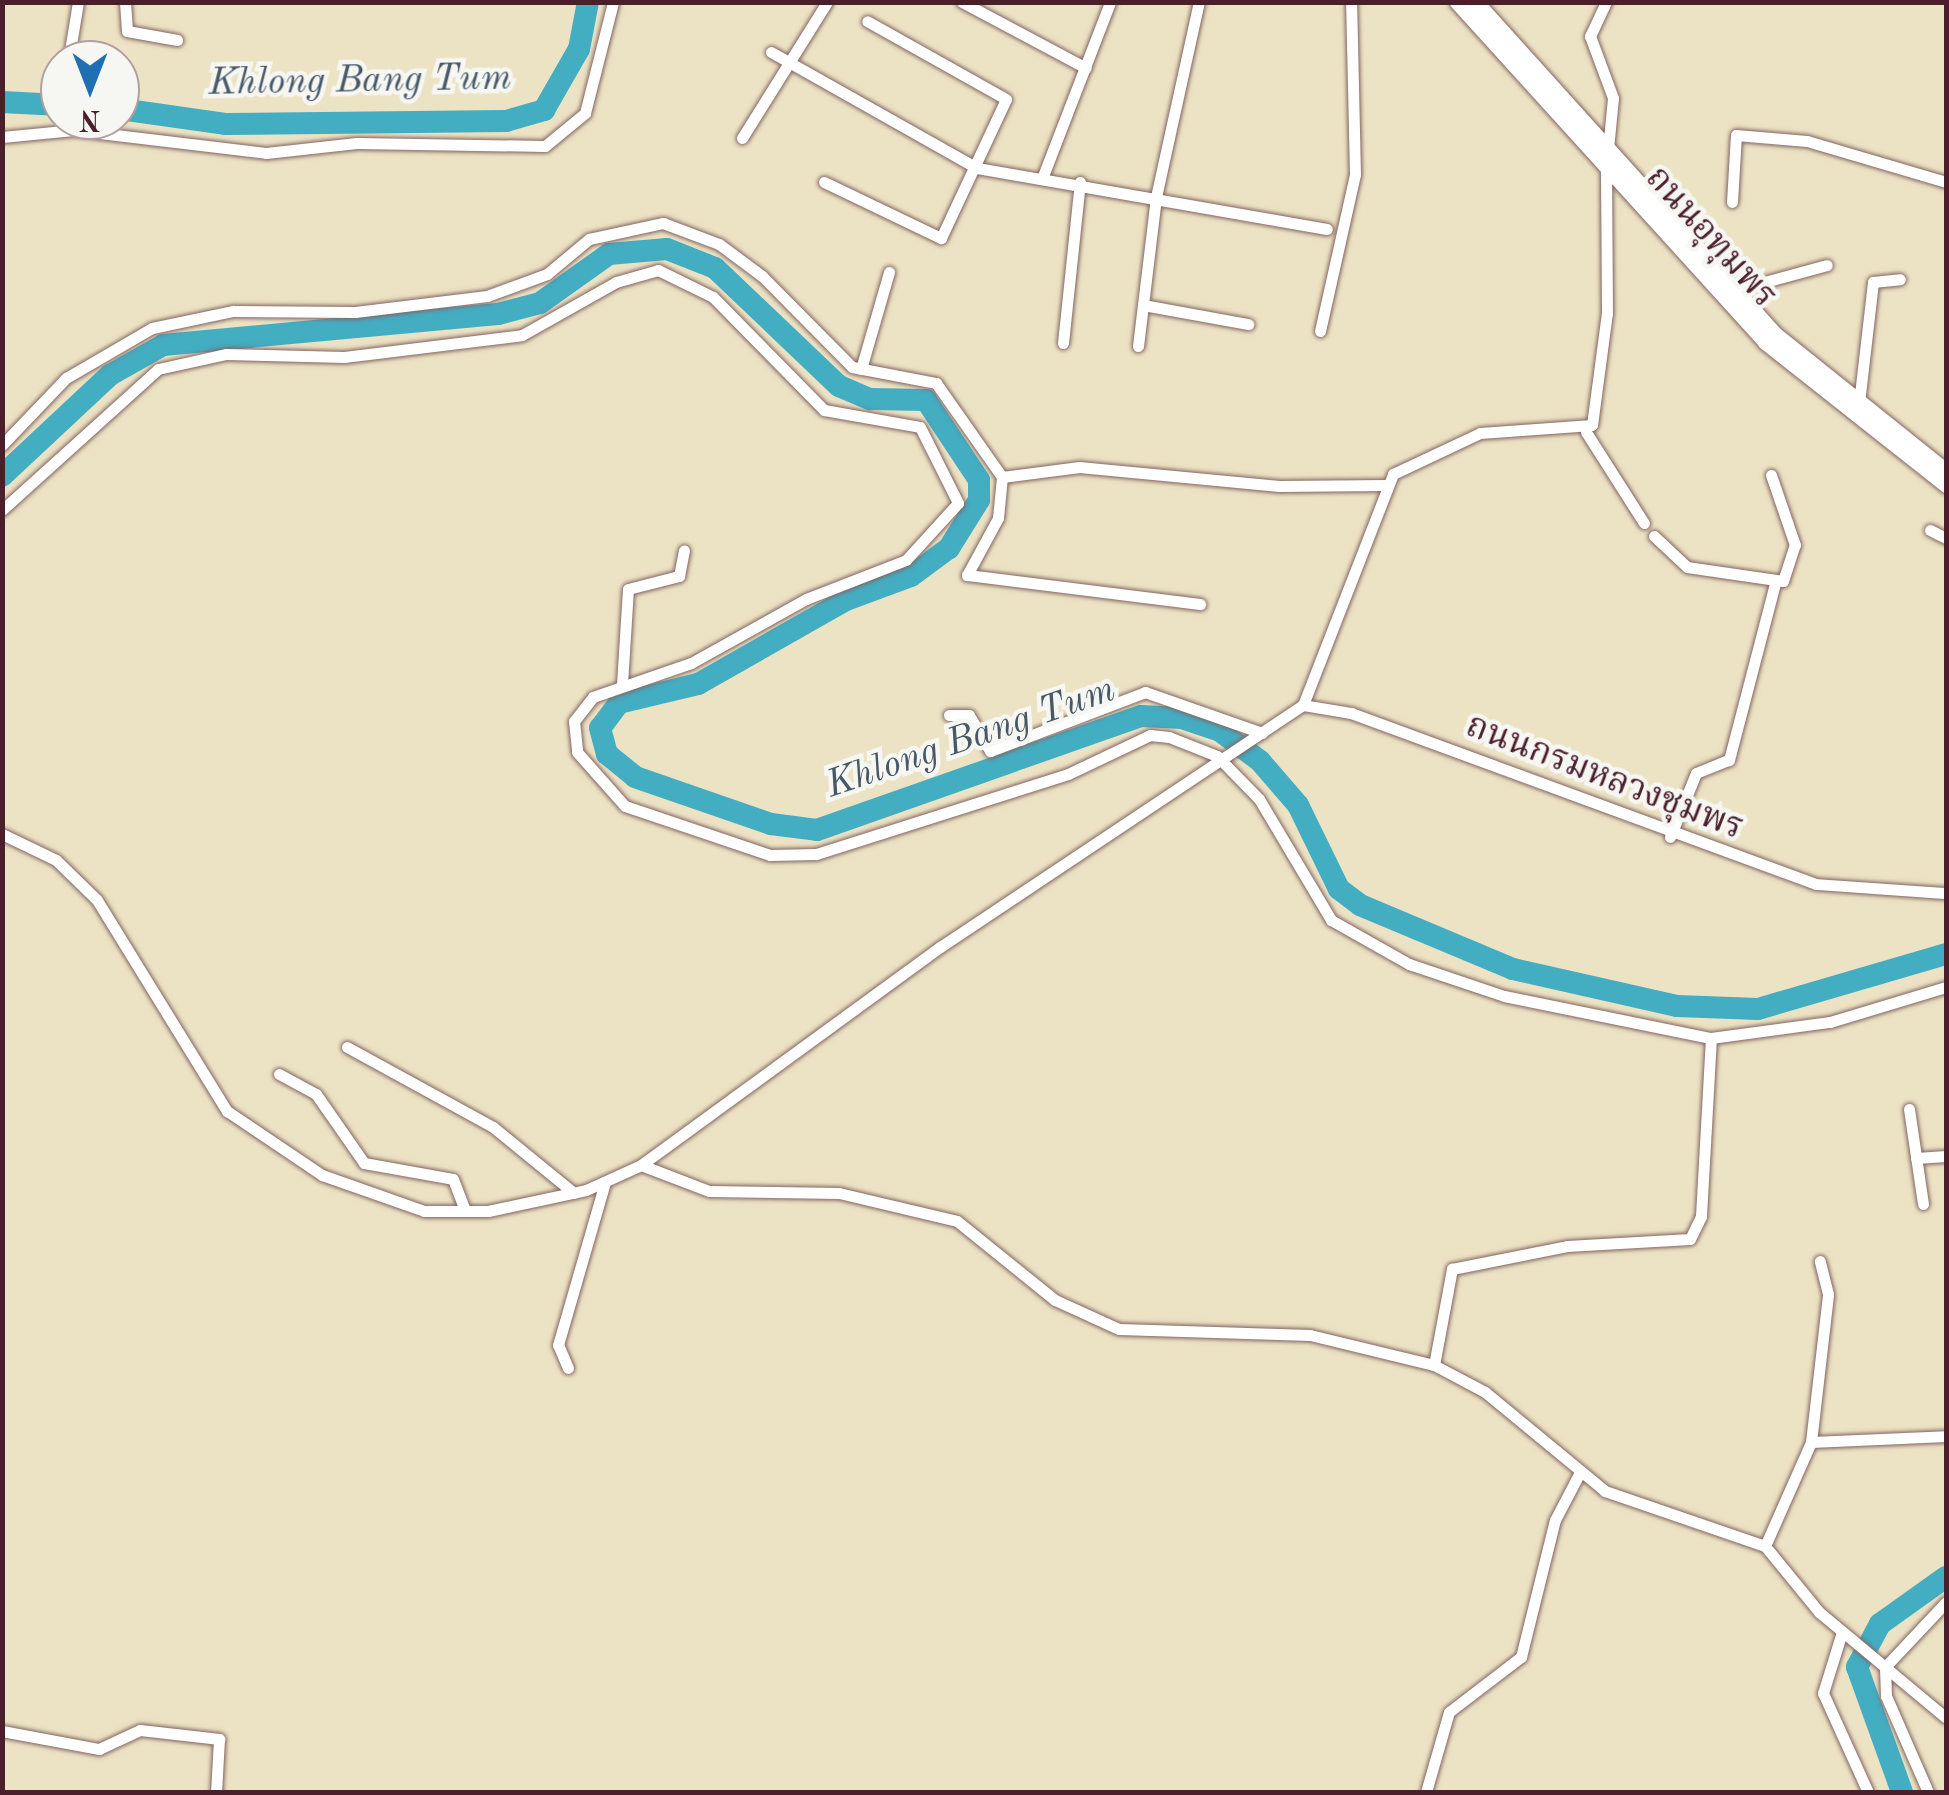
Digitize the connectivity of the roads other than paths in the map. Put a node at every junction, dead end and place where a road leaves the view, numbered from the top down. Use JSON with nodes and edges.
{"nodes":[{"id":1,"x":78,"y":2,"type":"edge"},
{"id":2,"x":124,"y":2,"type":"edge"},
{"id":3,"x":613,"y":2,"type":"edge"},
{"id":4,"x":828,"y":2,"type":"edge"},
{"id":5,"x":962,"y":2,"type":"edge"},
{"id":6,"x":1110,"y":2,"type":"edge"},
{"id":7,"x":1199,"y":2,"type":"edge"},
{"id":8,"x":1351,"y":2,"type":"edge"},
{"id":9,"x":1458,"y":2,"type":"edge"},
{"id":10,"x":1476,"y":2,"type":"edge"},
{"id":11,"x":1606,"y":2,"type":"edge"},
{"id":12,"x":866,"y":22,"type":"dead end"},
{"id":13,"x":72,"y":40,"type":"edge"},
{"id":14,"x":177,"y":40,"type":"dead end"},
{"id":15,"x":771,"y":52,"type":"dead end"},
{"id":16,"x":790,"y":62,"type":"junction"},
{"id":17,"x":1086,"y":68,"type":"junction"},
{"id":18,"x":2,"y":136,"type":"edge"},
{"id":19,"x":742,"y":138,"type":"dead end"},
{"id":20,"x":1608,"y":149,"type":"junction"},
{"id":21,"x":976,"y":168,"type":"junction"},
{"id":22,"x":1606,"y":168,"type":"junction"},
{"id":23,"x":1043,"y":176,"type":"junction"},
{"id":24,"x":824,"y":182,"type":"dead end"},
{"id":25,"x":1080,"y":182,"type":"junction"},
{"id":26,"x":1946,"y":182,"type":"edge"},
{"id":27,"x":1156,"y":197,"type":"junction"},
{"id":28,"x":1732,"y":202,"type":"dead end"},
{"id":29,"x":1327,"y":229,"type":"dead end"},
{"id":30,"x":1827,"y":265,"type":"dead end"},
{"id":31,"x":888,"y":272,"type":"dead end"},
{"id":32,"x":1900,"y":280,"type":"dead end"},
{"id":33,"x":1735,"y":290,"type":"junction"},
{"id":34,"x":1143,"y":305,"type":"junction"},
{"id":35,"x":1248,"y":324,"type":"dead end"},
{"id":36,"x":1320,"y":331,"type":"dead end"},
{"id":37,"x":1063,"y":344,"type":"dead end"},
{"id":38,"x":1138,"y":346,"type":"dead end"},
{"id":39,"x":862,"y":370,"type":"junction"},
{"id":40,"x":1858,"y":407,"type":"junction"},
{"id":41,"x":1586,"y":432,"type":"junction"},
{"id":42,"x":2,"y":444,"type":"edge"},
{"id":43,"x":1946,"y":470,"type":"edge"},
{"id":44,"x":1771,"y":476,"type":"dead end"},
{"id":45,"x":1002,"y":477,"type":"junction"},
{"id":46,"x":1386,"y":485,"type":"junction"},
{"id":47,"x":1946,"y":485,"type":"edge"},
{"id":48,"x":2,"y":510,"type":"edge"},
{"id":49,"x":1644,"y":523,"type":"dead end"},
{"id":50,"x":1930,"y":530,"type":"dead end"},
{"id":51,"x":1654,"y":536,"type":"dead end"},
{"id":52,"x":1946,"y":538,"type":"edge"},
{"id":53,"x":684,"y":550,"type":"dead end"},
{"id":54,"x":1775,"y":584,"type":"junction"},
{"id":55,"x":1200,"y":604,"type":"dead end"},
{"id":56,"x":622,"y":684,"type":"junction"},
{"id":57,"x":1303,"y":705,"type":"junction"},
{"id":58,"x":949,"y":715,"type":"dead end"},
{"id":59,"x":1258,"y":736,"type":"junction"},
{"id":60,"x":1229,"y":757,"type":"junction"},
{"id":61,"x":2,"y":834,"type":"edge"},
{"id":62,"x":1670,"y":837,"type":"junction"},
{"id":63,"x":1946,"y":893,"type":"edge"},
{"id":64,"x":1946,"y":986,"type":"edge"},
{"id":65,"x":1711,"y":1038,"type":"junction"},
{"id":66,"x":347,"y":1048,"type":"dead end"},
{"id":67,"x":279,"y":1074,"type":"dead end"},
{"id":68,"x":1908,"y":1110,"type":"dead end"},
{"id":69,"x":1946,"y":1156,"type":"edge"},
{"id":70,"x":1916,"y":1158,"type":"junction"},
{"id":71,"x":641,"y":1166,"type":"junction"},
{"id":72,"x":605,"y":1182,"type":"junction"},
{"id":73,"x":574,"y":1193,"type":"junction"},
{"id":74,"x":1924,"y":1204,"type":"dead end"},
{"id":75,"x":465,"y":1211,"type":"junction"},
{"id":76,"x":1820,"y":1261,"type":"dead end"},
{"id":77,"x":1434,"y":1364,"type":"junction"},
{"id":78,"x":568,"y":1368,"type":"dead end"},
{"id":79,"x":1946,"y":1436,"type":"edge"},
{"id":80,"x":1811,"y":1442,"type":"junction"},
{"id":81,"x":1579,"y":1474,"type":"junction"},
{"id":82,"x":1765,"y":1546,"type":"junction"},
{"id":83,"x":1946,"y":1602,"type":"edge"},
{"id":84,"x":1845,"y":1635,"type":"junction"},
{"id":85,"x":1882,"y":1664,"type":"junction"},
{"id":86,"x":1946,"y":1718,"type":"edge"},
{"id":87,"x":2,"y":1731,"type":"edge"},
{"id":88,"x":216,"y":1792,"type":"edge"},
{"id":89,"x":1426,"y":1792,"type":"edge"},
{"id":90,"x":1868,"y":1792,"type":"edge"},
{"id":91,"x":1928,"y":1792,"type":"edge"}],
"edges":[{"from":1,"to":13,"type":"street"},
{"from":2,"to":14,"type":"street"},
{"from":3,"to":18,"type":"street"},
{"from":4,"to":16,"type":"street"},
{"from":5,"to":17,"type":"street"},
{"from":6,"to":17,"type":"street"},
{"from":7,"to":27,"type":"street"},
{"from":8,"to":36,"type":"street"},
{"from":9,"to":22,"type":"street","name":"ถนนอุทุมพร"},
{"from":10,"to":20,"type":"street","name":"ถนนอุทุมพร"},
{"from":11,"to":20,"type":"street"},
{"from":12,"to":21,"type":"street"},
{"from":15,"to":16,"type":"street"},
{"from":16,"to":19,"type":"street"},
{"from":16,"to":21,"type":"street"},
{"from":17,"to":23,"type":"street"},
{"from":20,"to":22,"type":"street"},
{"from":20,"to":33,"type":"street","name":"ถนนอุทุมพร"},
{"from":21,"to":23,"type":"street"},
{"from":21,"to":24,"type":"street"},
{"from":22,"to":41,"type":"street"},
{"from":22,"to":47,"type":"street","name":"ถนนอุทุมพร"},
{"from":23,"to":25,"type":"street"},
{"from":25,"to":27,"type":"street"},
{"from":25,"to":37,"type":"street"},
{"from":26,"to":28,"type":"street"},
{"from":27,"to":29,"type":"street"},
{"from":27,"to":34,"type":"street"},
{"from":30,"to":33,"type":"street"},
{"from":31,"to":39,"type":"street"},
{"from":32,"to":40,"type":"street"},
{"from":33,"to":40,"type":"street","name":"ถนนอุทุมพร"},
{"from":34,"to":35,"type":"street"},
{"from":34,"to":38,"type":"street"},
{"from":39,"to":42,"type":"street"},
{"from":39,"to":45,"type":"street"},
{"from":40,"to":43,"type":"street","name":"ถนนอุทุมพร"},
{"from":41,"to":46,"type":"street"},
{"from":41,"to":49,"type":"street"},
{"from":44,"to":54,"type":"street"},
{"from":45,"to":46,"type":"street"},
{"from":45,"to":55,"type":"street"},
{"from":46,"to":57,"type":"street"},
{"from":48,"to":56,"type":"street"},
{"from":50,"to":52,"type":"street"},
{"from":51,"to":54,"type":"street"},
{"from":53,"to":56,"type":"street"},
{"from":54,"to":62,"type":"street"},
{"from":56,"to":60,"type":"street"},
{"from":57,"to":59,"type":"street"},
{"from":57,"to":62,"type":"street","name":"ถนนกรมหลวงชุมพร"},
{"from":58,"to":59,"type":"street"},
{"from":59,"to":60,"type":"street"},
{"from":60,"to":65,"type":"street"},
{"from":60,"to":71,"type":"street"},
{"from":61,"to":75,"type":"street"},
{"from":62,"to":63,"type":"street","name":"ถนนกรมหลวงชุมพร"},
{"from":64,"to":65,"type":"street"},
{"from":65,"to":77,"type":"street"},
{"from":66,"to":73,"type":"street"},
{"from":67,"to":75,"type":"street"},
{"from":68,"to":70,"type":"street"},
{"from":69,"to":70,"type":"street"},
{"from":70,"to":74,"type":"street"},
{"from":71,"to":72,"type":"street"},
{"from":71,"to":77,"type":"street"},
{"from":72,"to":73,"type":"street"},
{"from":72,"to":78,"type":"street"},
{"from":73,"to":75,"type":"street"},
{"from":76,"to":80,"type":"street"},
{"from":77,"to":81,"type":"street"},
{"from":79,"to":80,"type":"street"},
{"from":80,"to":82,"type":"street"},
{"from":81,"to":82,"type":"street"},
{"from":81,"to":89,"type":"street"},
{"from":82,"to":84,"type":"street"},
{"from":83,"to":85,"type":"street"},
{"from":84,"to":85,"type":"street"},
{"from":84,"to":90,"type":"street"},
{"from":85,"to":86,"type":"street"},
{"from":85,"to":91,"type":"street"},
{"from":87,"to":88,"type":"street"}]}
